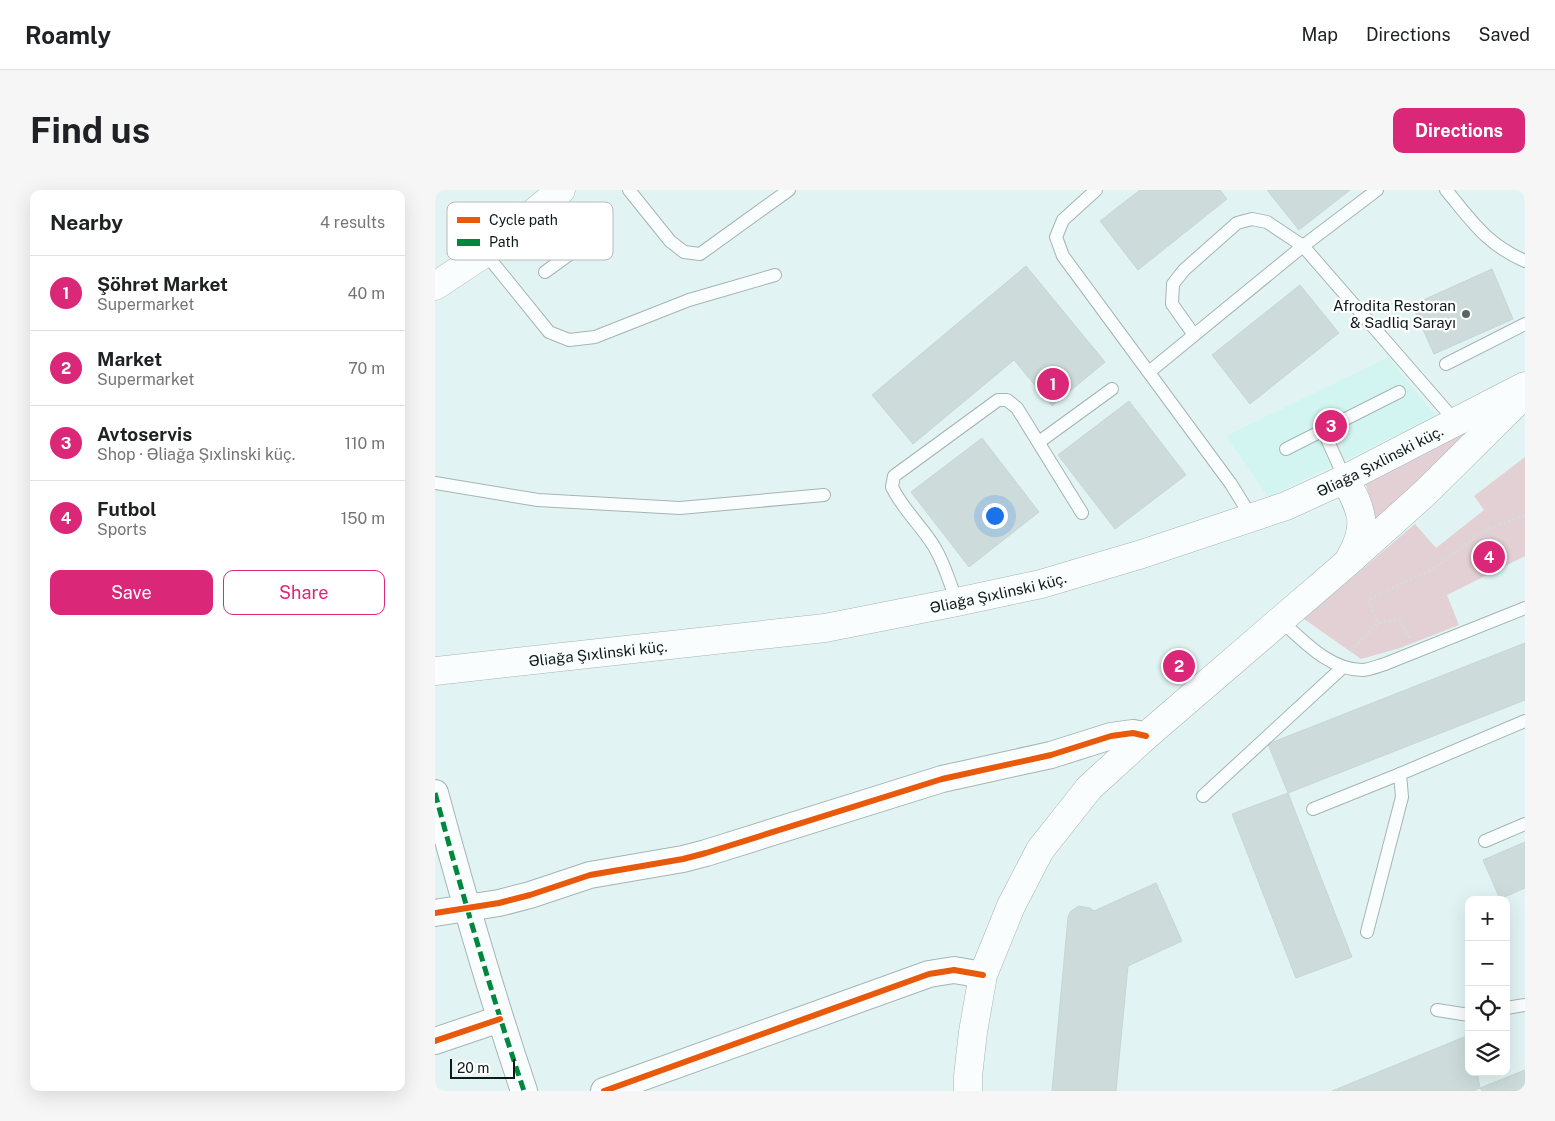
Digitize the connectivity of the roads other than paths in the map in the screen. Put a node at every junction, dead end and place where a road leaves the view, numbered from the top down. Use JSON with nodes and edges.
{"nodes":[{"id":1,"x":629,"y":190,"type":"edge"},
{"id":2,"x":789,"y":190,"type":"edge"},
{"id":3,"x":1096,"y":190,"type":"edge"},
{"id":4,"x":1377,"y":190,"type":"edge"},
{"id":5,"x":1446,"y":190,"type":"edge"},
{"id":6,"x":558,"y":192,"type":"edge"},
{"id":7,"x":546,"y":202,"type":"edge"},
{"id":8,"x":1303,"y":246,"type":"junction"},
{"id":9,"x":474,"y":260,"type":"edge"},
{"id":10,"x":491,"y":260,"type":"edge"},
{"id":11,"x":562,"y":260,"type":"edge"},
{"id":12,"x":1525,"y":261,"type":"edge"},
{"id":13,"x":545,"y":272,"type":"dead end"},
{"id":14,"x":775,"y":275,"type":"dead end"},
{"id":15,"x":435,"y":286,"type":"edge"},
{"id":16,"x":1525,"y":324,"type":"edge"},
{"id":17,"x":1194,"y":335,"type":"junction"},
{"id":18,"x":1446,"y":364,"type":"dead end"},
{"id":19,"x":1149,"y":372,"type":"junction"},
{"id":20,"x":1525,"y":386,"type":"edge"},
{"id":21,"x":1112,"y":389,"type":"dead end"},
{"id":22,"x":1399,"y":392,"type":"dead end"},
{"id":23,"x":1525,"y":394,"type":"edge"},
{"id":24,"x":1456,"y":422,"type":"junction"},
{"id":25,"x":1323,"y":430,"type":"junction"},
{"id":26,"x":1039,"y":442,"type":"junction"},
{"id":27,"x":1286,"y":449,"type":"dead end"},
{"id":28,"x":1345,"y":479,"type":"junction"},
{"id":29,"x":435,"y":483,"type":"edge"},
{"id":30,"x":824,"y":495,"type":"dead end"},
{"id":31,"x":1082,"y":513,"type":"dead end"},
{"id":32,"x":1252,"y":518,"type":"junction"},
{"id":33,"x":1347,"y":563,"type":"junction"},
{"id":34,"x":957,"y":602,"type":"junction"},
{"id":35,"x":1525,"y":608,"type":"edge"},
{"id":36,"x":1280,"y":620,"type":"junction"},
{"id":37,"x":1343,"y":667,"type":"junction"},
{"id":38,"x":435,"y":671,"type":"edge"},
{"id":39,"x":1525,"y":722,"type":"edge"},
{"id":40,"x":1146,"y":736,"type":"junction"},
{"id":41,"x":1400,"y":774,"type":"junction"},
{"id":42,"x":435,"y":793,"type":"edge"},
{"id":43,"x":1203,"y":796,"type":"dead end"},
{"id":44,"x":1313,"y":808,"type":"dead end"},
{"id":45,"x":1525,"y":824,"type":"edge"},
{"id":46,"x":1485,"y":840,"type":"dead end"},
{"id":47,"x":466,"y":909,"type":"junction"},
{"id":48,"x":435,"y":913,"type":"edge"},
{"id":49,"x":1367,"y":932,"type":"dead end"},
{"id":50,"x":983,"y":975,"type":"junction"},
{"id":51,"x":1525,"y":1005,"type":"edge"},
{"id":52,"x":1510,"y":1007,"type":"edge"},
{"id":53,"x":1437,"y":1010,"type":"dead end"},
{"id":54,"x":1465,"y":1014,"type":"edge"},
{"id":55,"x":500,"y":1019,"type":"junction"},
{"id":56,"x":435,"y":1041,"type":"edge"},
{"id":57,"x":524,"y":1091,"type":"edge"},
{"id":58,"x":604,"y":1091,"type":"edge"},
{"id":59,"x":969,"y":1091,"type":"edge"}],
"edges":[{"from":1,"to":2,"type":"lane"},
{"from":3,"to":19,"type":"lane"},
{"from":4,"to":8,"type":"lane"},
{"from":5,"to":12,"type":"lane"},
{"from":6,"to":7,"type":"main road"},
{"from":8,"to":17,"type":"lane"},
{"from":8,"to":17,"type":"lane"},
{"from":8,"to":24,"type":"lane"},
{"from":9,"to":15,"type":"main road"},
{"from":10,"to":14,"type":"lane"},
{"from":11,"to":13,"type":"lane"},
{"from":16,"to":18,"type":"lane"},
{"from":17,"to":19,"type":"lane"},
{"from":19,"to":32,"type":"lane"},
{"from":20,"to":24,"type":"main road","name":"Əliağa Şıxlinski küç."},
{"from":21,"to":26,"type":"lane"},
{"from":22,"to":25,"type":"lane"},
{"from":23,"to":33,"type":"main road"},
{"from":24,"to":28,"type":"main road","name":"Əliağa Şıxlinski küç."},
{"from":25,"to":27,"type":"lane"},
{"from":25,"to":28,"type":"lane"},
{"from":26,"to":31,"type":"lane"},
{"from":26,"to":34,"type":"lane"},
{"from":28,"to":32,"type":"main road","name":"Əliağa Şıxlinski küç."},
{"from":28,"to":33,"type":"main road"},
{"from":29,"to":30,"type":"lane"},
{"from":32,"to":34,"type":"main road","name":"Əliağa Şıxlinski küç."},
{"from":33,"to":36,"type":"main road"},
{"from":34,"to":38,"type":"main road","name":"Əliağa Şıxlinski küç."},
{"from":35,"to":37,"type":"lane"},
{"from":36,"to":37,"type":"lane"},
{"from":36,"to":40,"type":"main road"},
{"from":37,"to":43,"type":"lane"},
{"from":39,"to":41,"type":"lane"},
{"from":40,"to":47,"type":"street"},
{"from":40,"to":50,"type":"main road"},
{"from":41,"to":44,"type":"lane"},
{"from":41,"to":49,"type":"lane"},
{"from":42,"to":47,"type":"street"},
{"from":45,"to":46,"type":"lane"},
{"from":47,"to":48,"type":"street"},
{"from":47,"to":55,"type":"street"},
{"from":50,"to":58,"type":"street"},
{"from":50,"to":59,"type":"main road"},
{"from":51,"to":52,"type":"lane"},
{"from":53,"to":54,"type":"lane"},
{"from":55,"to":56,"type":"street"},
{"from":55,"to":57,"type":"street"}]}
